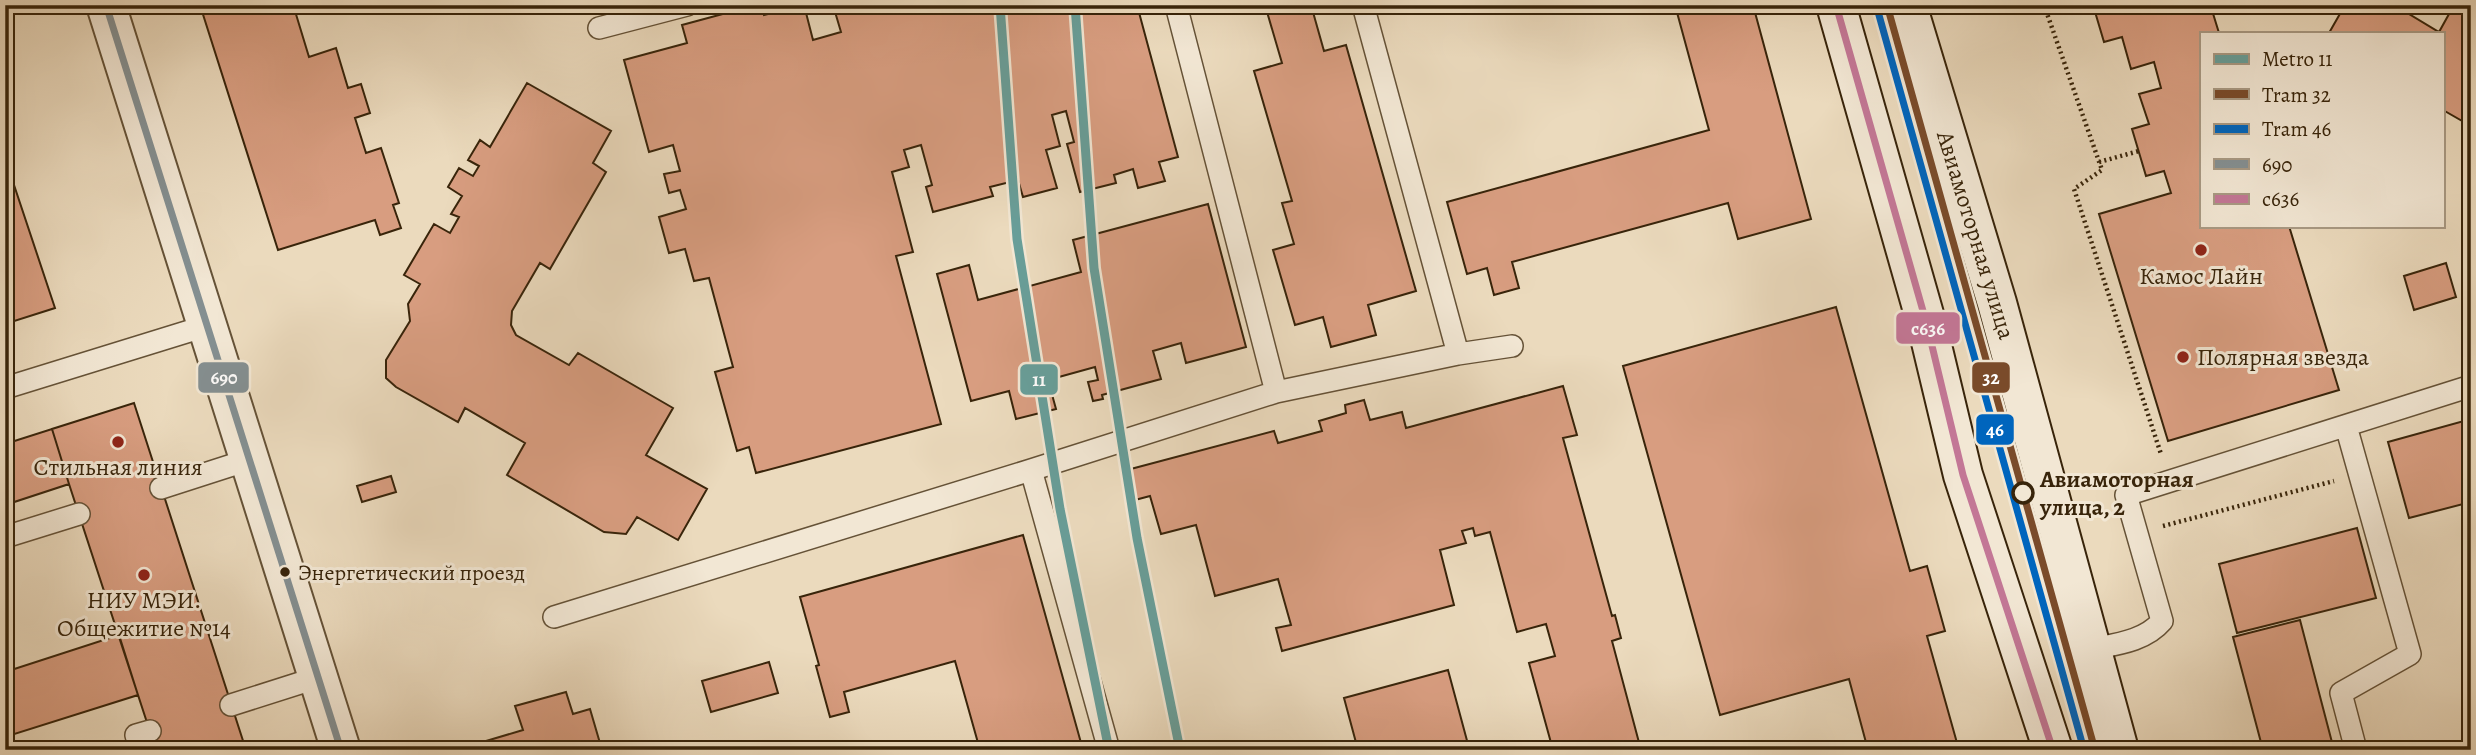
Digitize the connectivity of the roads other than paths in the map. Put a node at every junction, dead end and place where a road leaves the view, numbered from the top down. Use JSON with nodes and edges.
{"nodes":[{"id":1,"x":106,"y":5,"type":"edge"},
{"id":2,"x":687,"y":5,"type":"edge"},
{"id":3,"x":1176,"y":5,"type":"edge"},
{"id":4,"x":1363,"y":5,"type":"edge"},
{"id":5,"x":1836,"y":5,"type":"edge"},
{"id":6,"x":1907,"y":5,"type":"edge"},
{"id":7,"x":600,"y":28,"type":"dead end"},
{"id":8,"x":209,"y":325,"type":"junction"},
{"id":9,"x":1512,"y":346,"type":"dead end"},
{"id":10,"x":1458,"y":354,"type":"junction"},
{"id":11,"x":2471,"y":386,"type":"edge"},
{"id":12,"x":5,"y":388,"type":"edge"},
{"id":13,"x":1276,"y":392,"type":"junction"},
{"id":14,"x":2346,"y":426,"type":"junction"},
{"id":15,"x":251,"y":459,"type":"junction"},
{"id":16,"x":1031,"y":470,"type":"junction"},
{"id":17,"x":161,"y":488,"type":"dead end"},
{"id":18,"x":79,"y":514,"type":"dead end"},
{"id":19,"x":5,"y":537,"type":"edge"},
{"id":20,"x":554,"y":617,"type":"dead end"},
{"id":21,"x":2092,"y":649,"type":"junction"},
{"id":22,"x":318,"y":677,"type":"junction"},
{"id":23,"x":231,"y":705,"type":"dead end"},
{"id":24,"x":341,"y":750,"type":"edge"},
{"id":25,"x":1110,"y":750,"type":"edge"},
{"id":26,"x":2053,"y":750,"type":"edge"},
{"id":27,"x":2119,"y":750,"type":"edge"},
{"id":28,"x":2356,"y":750,"type":"edge"}],
"edges":[{"from":1,"to":8,"type":"main road"},
{"from":2,"to":7,"type":"lane"},
{"from":3,"to":13,"type":"lane"},
{"from":4,"to":10,"type":"lane"},
{"from":5,"to":26,"type":"main road"},
{"from":6,"to":21,"type":"main road","name":"Авиамоторная улица"},
{"from":8,"to":12,"type":"lane"},
{"from":8,"to":15,"type":"main road"},
{"from":9,"to":10,"type":"lane"},
{"from":10,"to":13,"type":"lane"},
{"from":11,"to":14,"type":"lane"},
{"from":13,"to":16,"type":"lane"},
{"from":14,"to":21,"type":"lane"},
{"from":14,"to":28,"type":"lane"},
{"from":15,"to":17,"type":"lane"},
{"from":15,"to":22,"type":"main road"},
{"from":16,"to":20,"type":"lane"},
{"from":16,"to":25,"type":"lane"},
{"from":18,"to":19,"type":"lane"},
{"from":21,"to":27,"type":"main road","name":"Авиамоторная улица"},
{"from":22,"to":23,"type":"lane"},
{"from":22,"to":24,"type":"main road"}]}
